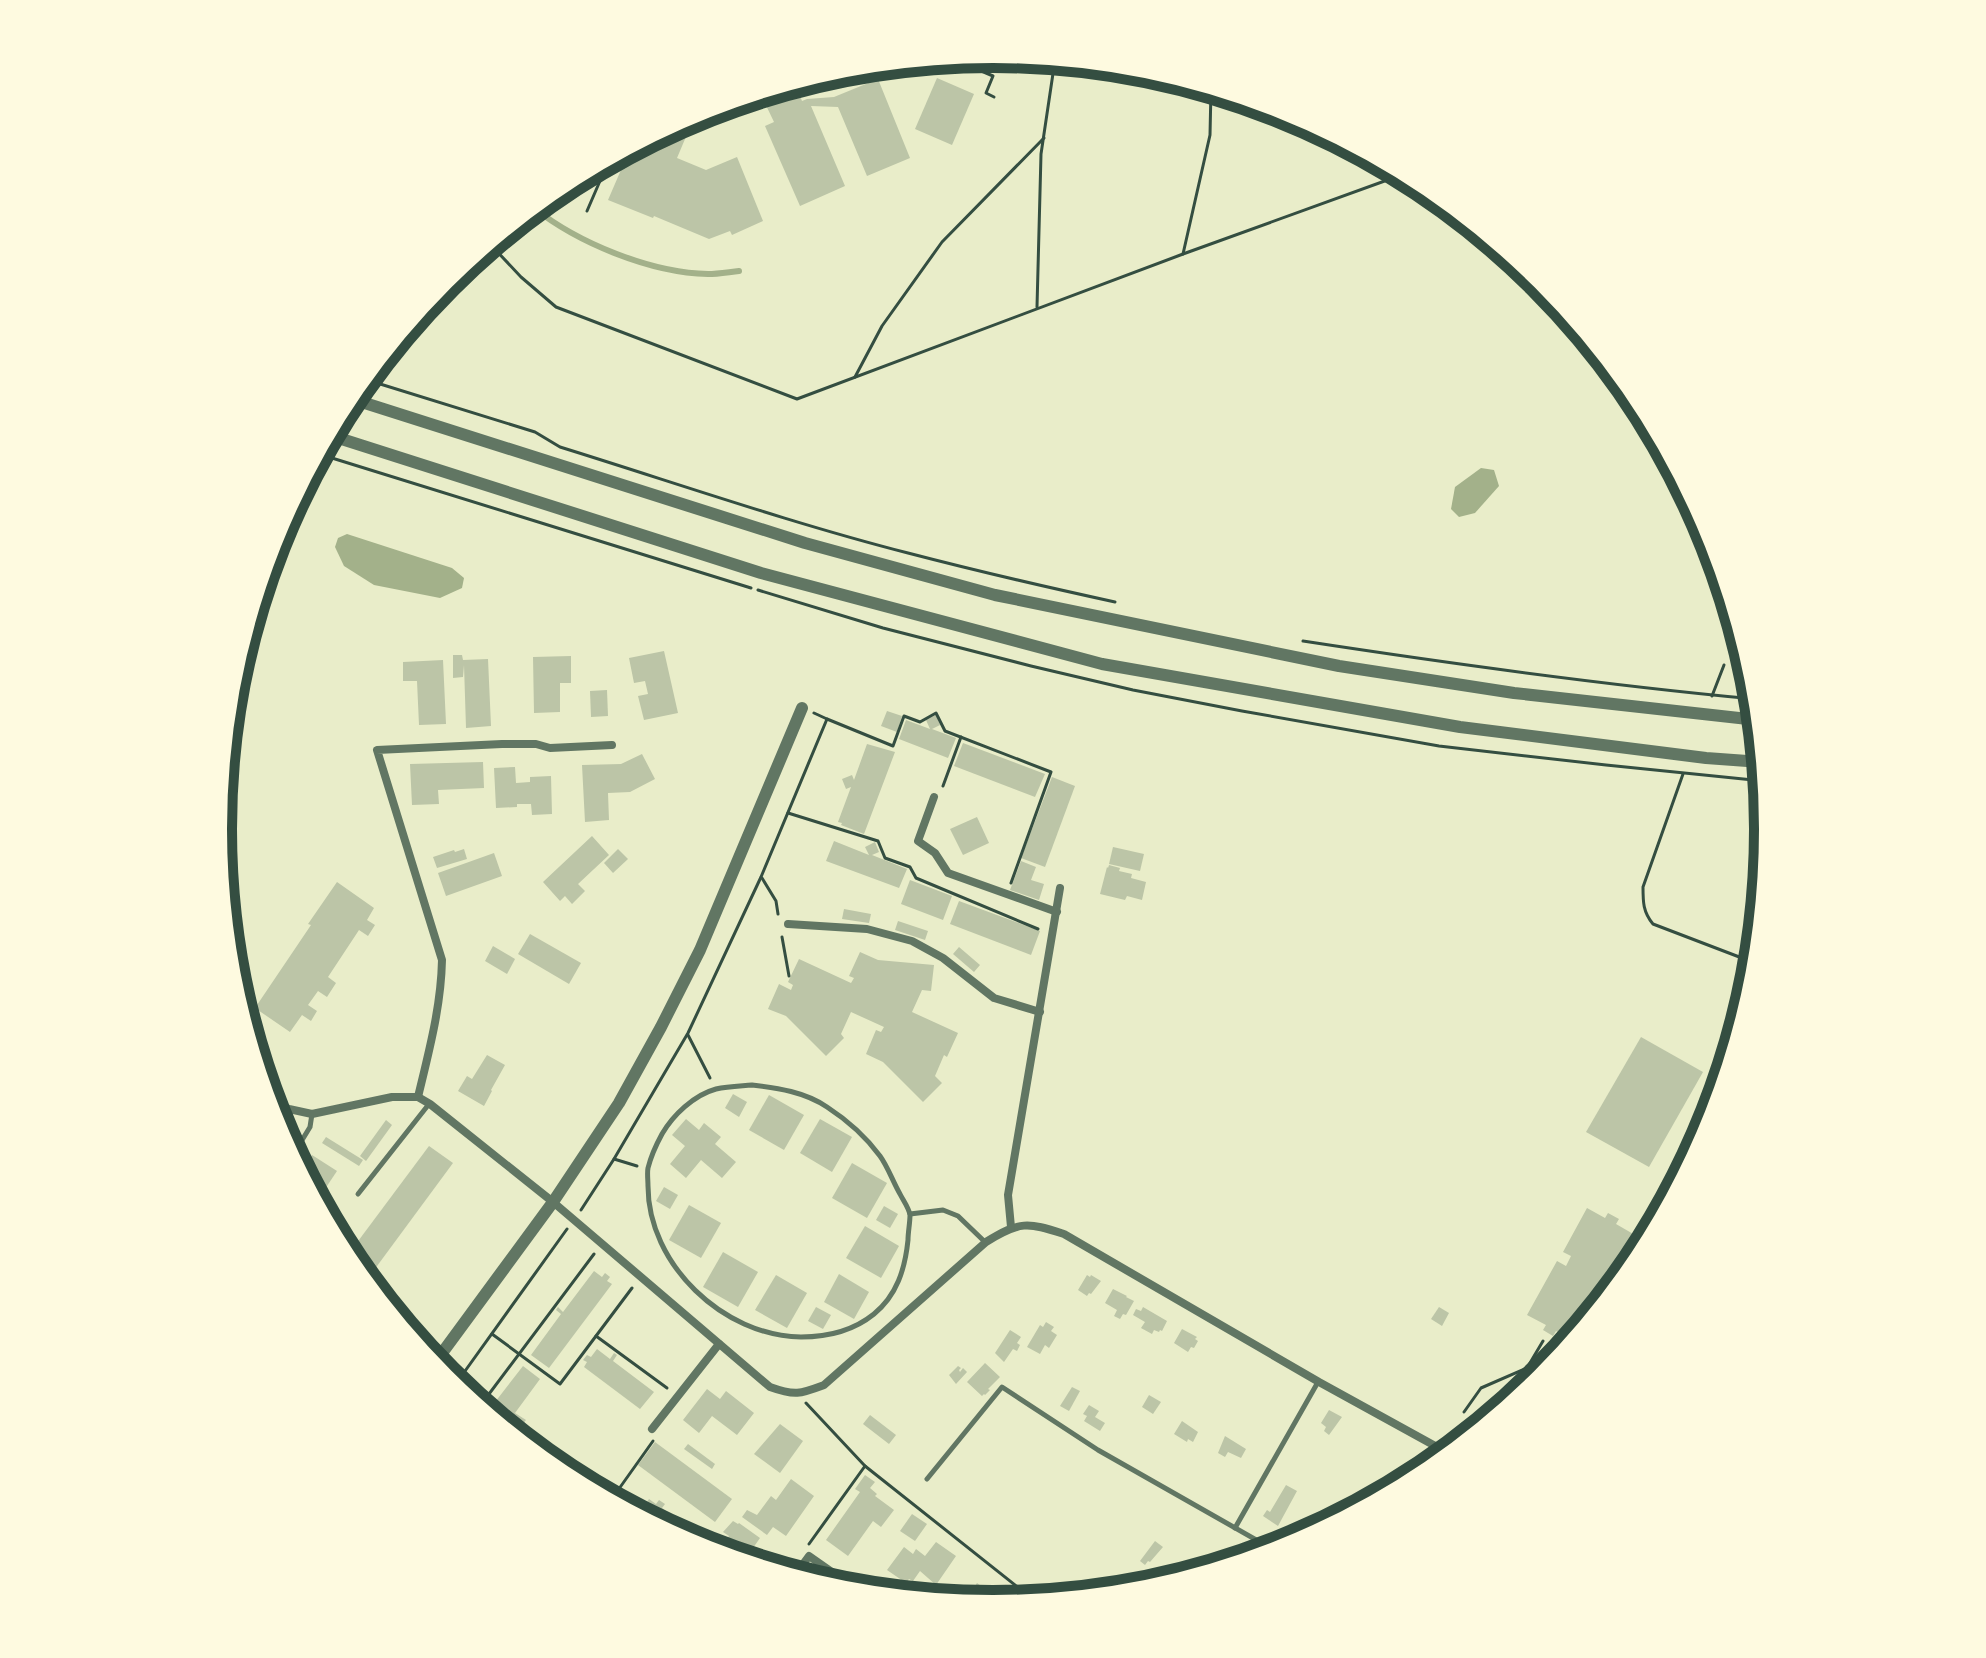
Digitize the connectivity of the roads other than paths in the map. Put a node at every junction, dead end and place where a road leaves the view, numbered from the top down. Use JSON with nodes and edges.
{"nodes":[{"id":1,"x":363,"y":402,"type":"edge"},
{"id":2,"x":340,"y":438,"type":"edge"},
{"id":3,"x":802,"y":708,"type":"dead end"},
{"id":4,"x":1745,"y":719,"type":"edge"},
{"id":5,"x":612,"y":745,"type":"dead end"},
{"id":6,"x":1750,"y":761,"type":"edge"},
{"id":7,"x":934,"y":797,"type":"road end"},
{"id":8,"x":1060,"y":888,"type":"dead end"},
{"id":9,"x":1057,"y":912,"type":"junction"},
{"id":10,"x":788,"y":924,"type":"dead end"},
{"id":11,"x":1040,"y":1012,"type":"junction"},
{"id":12,"x":418,"y":1097,"type":"junction"},
{"id":13,"x":430,"y":1104,"type":"junction"},
{"id":14,"x":285,"y":1107,"type":"edge"},
{"id":15,"x":312,"y":1114,"type":"junction"},
{"id":16,"x":300,"y":1143,"type":"edge"},
{"id":17,"x":358,"y":1194,"type":"dead end"},
{"id":18,"x":553,"y":1202,"type":"junction"},
{"id":19,"x":910,"y":1214,"type":"junction"},
{"id":20,"x":1011,"y":1227,"type":"junction"},
{"id":21,"x":986,"y":1242,"type":"junction"},
{"id":22,"x":719,"y":1344,"type":"junction"},
{"id":23,"x":442,"y":1353,"type":"edge"},
{"id":24,"x":1319,"y":1382,"type":"junction"},
{"id":25,"x":652,"y":1429,"type":"road end"},
{"id":26,"x":1437,"y":1447,"type":"edge"},
{"id":27,"x":927,"y":1479,"type":"dead end"},
{"id":28,"x":1235,"y":1528,"type":"junction"},
{"id":29,"x":1259,"y":1542,"type":"edge"},
{"id":30,"x":802,"y":1565,"type":"edge"},
{"id":31,"x":832,"y":1572,"type":"edge"}],
"edges":[{"from":1,"to":4,"type":"street"},
{"from":2,"to":6,"type":"street"},
{"from":3,"to":18,"type":"street"},
{"from":5,"to":12,"type":"street"},
{"from":7,"to":9,"type":"street"},
{"from":8,"to":9,"type":"street"},
{"from":9,"to":11,"type":"street"},
{"from":10,"to":11,"type":"street"},
{"from":11,"to":20,"type":"street"},
{"from":12,"to":13,"type":"street"},
{"from":12,"to":15,"type":"street"},
{"from":13,"to":17,"type":"lane"},
{"from":13,"to":18,"type":"street"},
{"from":14,"to":15,"type":"street"},
{"from":15,"to":16,"type":"lane"},
{"from":18,"to":22,"type":"street"},
{"from":18,"to":23,"type":"street"},
{"from":19,"to":19,"type":"lane"},
{"from":19,"to":21,"type":"lane"},
{"from":20,"to":21,"type":"street"},
{"from":20,"to":24,"type":"street"},
{"from":21,"to":22,"type":"street"},
{"from":22,"to":25,"type":"street"},
{"from":24,"to":26,"type":"street"},
{"from":24,"to":28,"type":"lane"},
{"from":27,"to":28,"type":"lane"},
{"from":28,"to":29,"type":"lane"},
{"from":30,"to":31,"type":"street"}]}
